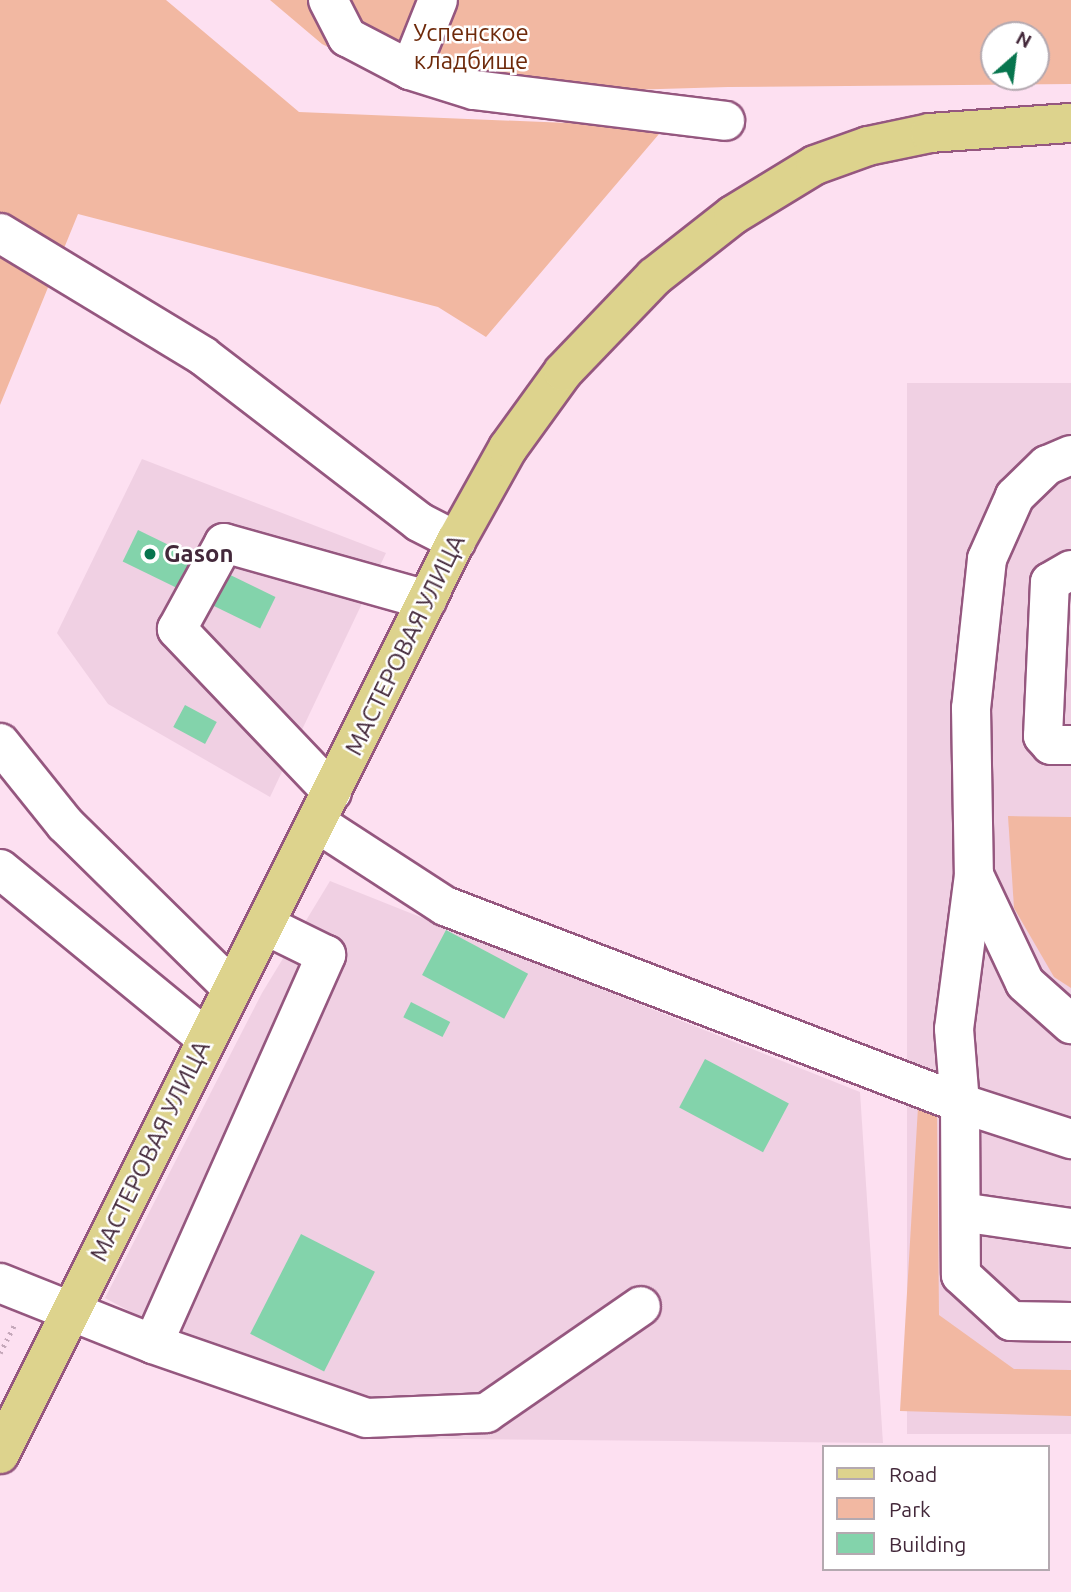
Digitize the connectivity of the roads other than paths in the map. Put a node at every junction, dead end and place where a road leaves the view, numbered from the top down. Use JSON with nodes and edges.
{"nodes":[{"id":1,"x":328,"y":0,"type":"edge"},
{"id":2,"x":438,"y":0,"type":"edge"},
{"id":3,"x":410,"y":70,"type":"junction"},
{"id":4,"x":725,"y":121,"type":"dead end"},
{"id":5,"x":1071,"y":123,"type":"edge"},
{"id":6,"x":0,"y":233,"type":"edge"},
{"id":7,"x":1071,"y":455,"type":"edge"},
{"id":8,"x":456,"y":541,"type":"junction"},
{"id":9,"x":1071,"y":570,"type":"edge"},
{"id":10,"x":426,"y":600,"type":"junction"},
{"id":11,"x":1071,"y":745,"type":"edge"},
{"id":12,"x":6,"y":765,"type":"edge"},
{"id":13,"x":324,"y":807,"type":"junction"},
{"id":14,"x":0,"y":869,"type":"edge"},
{"id":15,"x":974,"y":875,"type":"junction"},
{"id":16,"x":265,"y":925,"type":"junction"},
{"id":17,"x":232,"y":988,"type":"junction"},
{"id":18,"x":1071,"y":1024,"type":"edge"},
{"id":19,"x":206,"y":1038,"type":"junction"},
{"id":20,"x":960,"y":1103,"type":"junction"},
{"id":21,"x":1071,"y":1139,"type":"edge"},
{"id":22,"x":961,"y":1212,"type":"junction"},
{"id":23,"x":1071,"y":1228,"type":"edge"},
{"id":24,"x":0,"y":1283,"type":"edge"},
{"id":25,"x":642,"y":1306,"type":"dead end"},
{"id":26,"x":72,"y":1310,"type":"junction"},
{"id":27,"x":1071,"y":1322,"type":"edge"},
{"id":28,"x":153,"y":1344,"type":"junction"},
{"id":29,"x":0,"y":1454,"type":"edge"}],
"edges":[{"from":1,"to":3,"type":"lane"},
{"from":2,"to":3,"type":"lane"},
{"from":3,"to":4,"type":"lane"},
{"from":5,"to":8,"type":"main road","name":"МАСТЕРОВАЯ УЛИЦА"},
{"from":6,"to":8,"type":"lane"},
{"from":7,"to":15,"type":"lane"},
{"from":8,"to":10,"type":"main road","name":"МАСТЕРОВАЯ УЛИЦА"},
{"from":9,"to":11,"type":"lane"},
{"from":10,"to":13,"type":"main road","name":"МАСТЕРОВАЯ УЛИЦА"},
{"from":10,"to":13,"type":"lane"},
{"from":12,"to":17,"type":"lane"},
{"from":13,"to":16,"type":"main road","name":"МАСТЕРОВАЯ УЛИЦА"},
{"from":13,"to":20,"type":"lane"},
{"from":14,"to":19,"type":"lane"},
{"from":15,"to":18,"type":"lane"},
{"from":15,"to":20,"type":"lane"},
{"from":16,"to":17,"type":"main road","name":"МАСТЕРОВАЯ УЛИЦА"},
{"from":16,"to":28,"type":"lane"},
{"from":17,"to":19,"type":"main road","name":"МАСТЕРОВАЯ УЛИЦА"},
{"from":19,"to":26,"type":"main road","name":"МАСТЕРОВАЯ УЛИЦА"},
{"from":20,"to":21,"type":"lane"},
{"from":20,"to":22,"type":"lane"},
{"from":22,"to":23,"type":"lane"},
{"from":22,"to":27,"type":"lane"},
{"from":24,"to":26,"type":"lane"},
{"from":25,"to":28,"type":"lane"},
{"from":26,"to":28,"type":"lane"},
{"from":26,"to":29,"type":"main road","name":"МАСТЕРОВАЯ УЛИЦА"}]}
